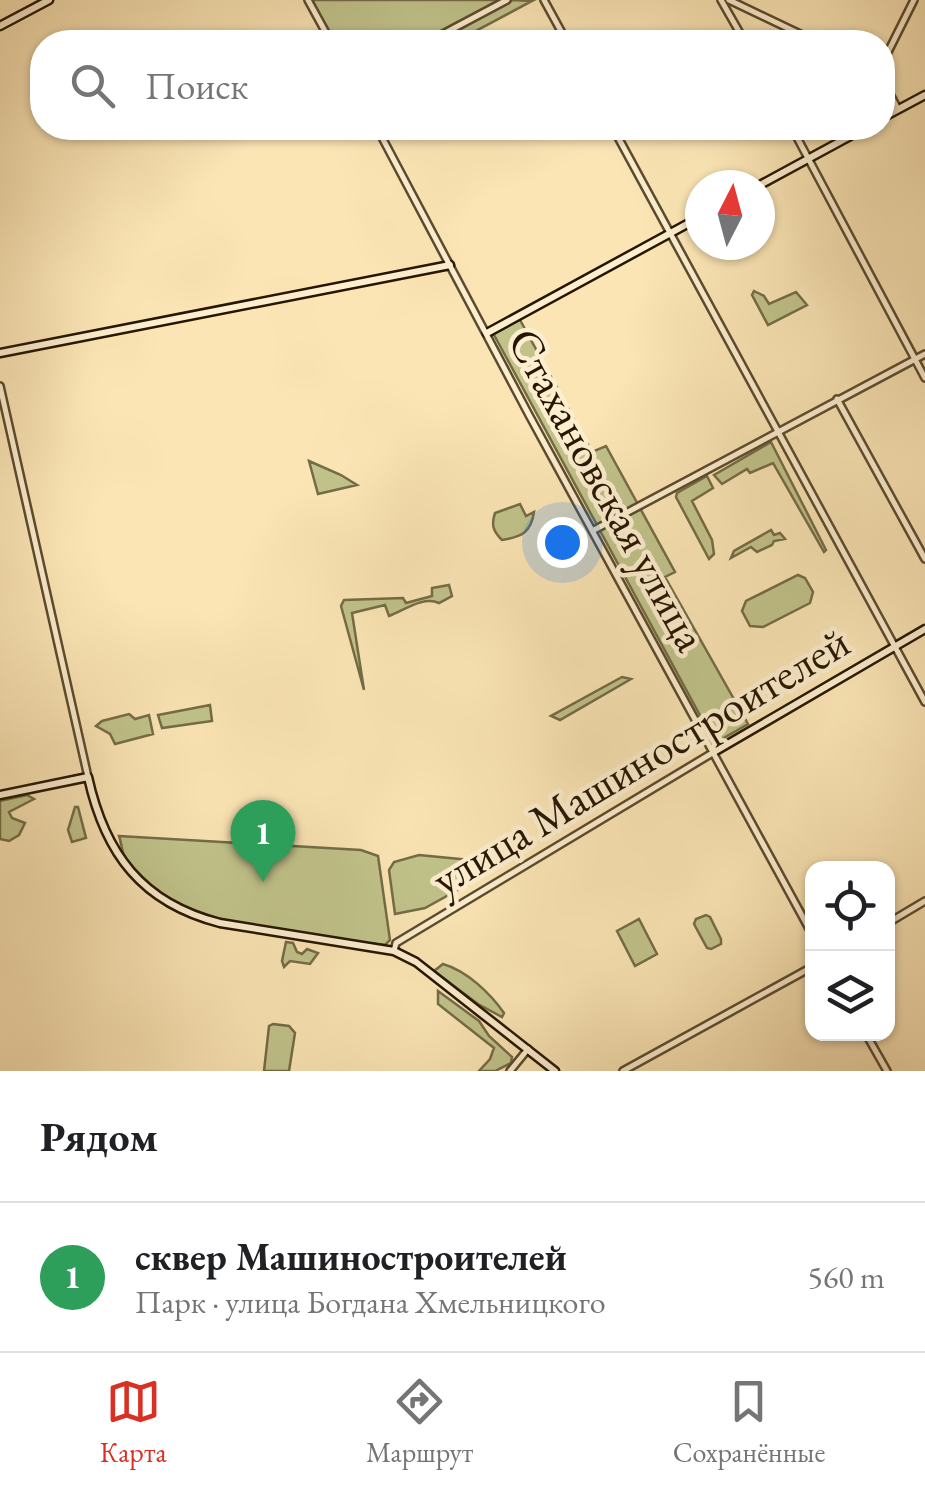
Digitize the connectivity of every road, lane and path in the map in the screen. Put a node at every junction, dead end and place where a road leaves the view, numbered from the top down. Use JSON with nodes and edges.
{"nodes":[{"id":1,"x":50,"y":0,"type":"edge"},
{"id":2,"x":308,"y":0,"type":"edge"},
{"id":3,"x":507,"y":0,"type":"edge"},
{"id":4,"x":544,"y":0,"type":"edge"},
{"id":5,"x":721,"y":0,"type":"edge"},
{"id":6,"x":729,"y":0,"type":"edge"},
{"id":7,"x":914,"y":0,"type":"edge"},
{"id":8,"x":0,"y":26,"type":"edge"},
{"id":9,"x":324,"y":30,"type":"edge"},
{"id":10,"x":451,"y":30,"type":"edge"},
{"id":11,"x":560,"y":30,"type":"edge"},
{"id":12,"x":737,"y":30,"type":"edge"},
{"id":13,"x":792,"y":30,"type":"edge"},
{"id":14,"x":895,"y":38,"type":"edge"},
{"id":15,"x":925,"y":95,"type":"edge"},
{"id":16,"x":895,"y":104,"type":"edge"},
{"id":17,"x":898,"y":109,"type":"junction"},
{"id":18,"x":895,"y":111,"type":"edge"},
{"id":19,"x":383,"y":140,"type":"edge"},
{"id":20,"x":620,"y":140,"type":"edge"},
{"id":21,"x":799,"y":140,"type":"edge"},
{"id":22,"x":843,"y":140,"type":"edge"},
{"id":23,"x":809,"y":159,"type":"junction"},
{"id":24,"x":775,"y":177,"type":"edge"},
{"id":25,"x":685,"y":225,"type":"edge"},
{"id":26,"x":670,"y":233,"type":"junction"},
{"id":27,"x":450,"y":265,"type":"junction"},
{"id":28,"x":487,"y":333,"type":"junction"},
{"id":29,"x":0,"y":352,"type":"edge"},
{"id":30,"x":925,"y":354,"type":"edge"},
{"id":31,"x":914,"y":360,"type":"junction"},
{"id":32,"x":925,"y":378,"type":"edge"},
{"id":33,"x":0,"y":386,"type":"edge"},
{"id":34,"x":837,"y":399,"type":"junction"},
{"id":35,"x":777,"y":431,"type":"junction"},
{"id":36,"x":594,"y":530,"type":"junction"},
{"id":37,"x":925,"y":559,"type":"edge"},
{"id":38,"x":925,"y":629,"type":"edge"},
{"id":39,"x":893,"y":648,"type":"junction"},
{"id":40,"x":925,"y":702,"type":"edge"},
{"id":41,"x":714,"y":752,"type":"junction"},
{"id":42,"x":88,"y":777,"type":"junction"},
{"id":43,"x":0,"y":795,"type":"edge"},
{"id":44,"x":925,"y":901,"type":"edge"},
{"id":45,"x":895,"y":918,"type":"edge"},
{"id":46,"x":805,"y":921,"type":"edge"},
{"id":47,"x":394,"y":951,"type":"junction"},
{"id":48,"x":805,"y":970,"type":"edge"},
{"id":49,"x":870,"y":1041,"type":"edge"},
{"id":50,"x":528,"y":1049,"type":"junction"},
{"id":51,"x":510,"y":1071,"type":"edge"},
{"id":52,"x":555,"y":1071,"type":"edge"},
{"id":53,"x":623,"y":1071,"type":"edge"},
{"id":54,"x":887,"y":1071,"type":"edge"}],
"edges":[{"from":1,"to":8,"type":"street"},
{"from":2,"to":9,"type":"street"},
{"from":3,"to":10,"type":"street"},
{"from":4,"to":11,"type":"street"},
{"from":5,"to":12,"type":"street"},
{"from":6,"to":13,"type":"street"},
{"from":7,"to":14,"type":"street"},
{"from":15,"to":17,"type":"street"},
{"from":16,"to":17,"type":"street"},
{"from":17,"to":18,"type":"street"},
{"from":19,"to":27,"type":"street","name":"Стахановская улица"},
{"from":20,"to":26,"type":"street"},
{"from":21,"to":23,"type":"street"},
{"from":22,"to":23,"type":"street"},
{"from":23,"to":24,"type":"street"},
{"from":23,"to":31,"type":"street"},
{"from":25,"to":26,"type":"street"},
{"from":26,"to":28,"type":"street"},
{"from":26,"to":35,"type":"street"},
{"from":27,"to":28,"type":"street","name":"Стахановская улица"},
{"from":27,"to":29,"type":"street"},
{"from":28,"to":36,"type":"street","name":"Стахановская улица"},
{"from":30,"to":31,"type":"street"},
{"from":31,"to":32,"type":"street"},
{"from":31,"to":34,"type":"street"},
{"from":33,"to":42,"type":"street"},
{"from":34,"to":35,"type":"street"},
{"from":34,"to":37,"type":"street"},
{"from":35,"to":36,"type":"street"},
{"from":35,"to":39,"type":"street"},
{"from":36,"to":41,"type":"street","name":"Стахановская улица"},
{"from":38,"to":39,"type":"street","name":"улица Машиностроителей"},
{"from":39,"to":40,"type":"street"},
{"from":39,"to":41,"type":"street","name":"улица Машиностроителей"},
{"from":41,"to":46,"type":"street","name":"Стахановская улица"},
{"from":41,"to":47,"type":"street","name":"улица Машиностроителей"},
{"from":42,"to":43,"type":"street"},
{"from":42,"to":47,"type":"street"},
{"from":44,"to":45,"type":"street"},
{"from":47,"to":50,"type":"street"},
{"from":48,"to":53,"type":"street"},
{"from":49,"to":54,"type":"street"},
{"from":50,"to":51,"type":"street"},
{"from":50,"to":52,"type":"street"}]}
